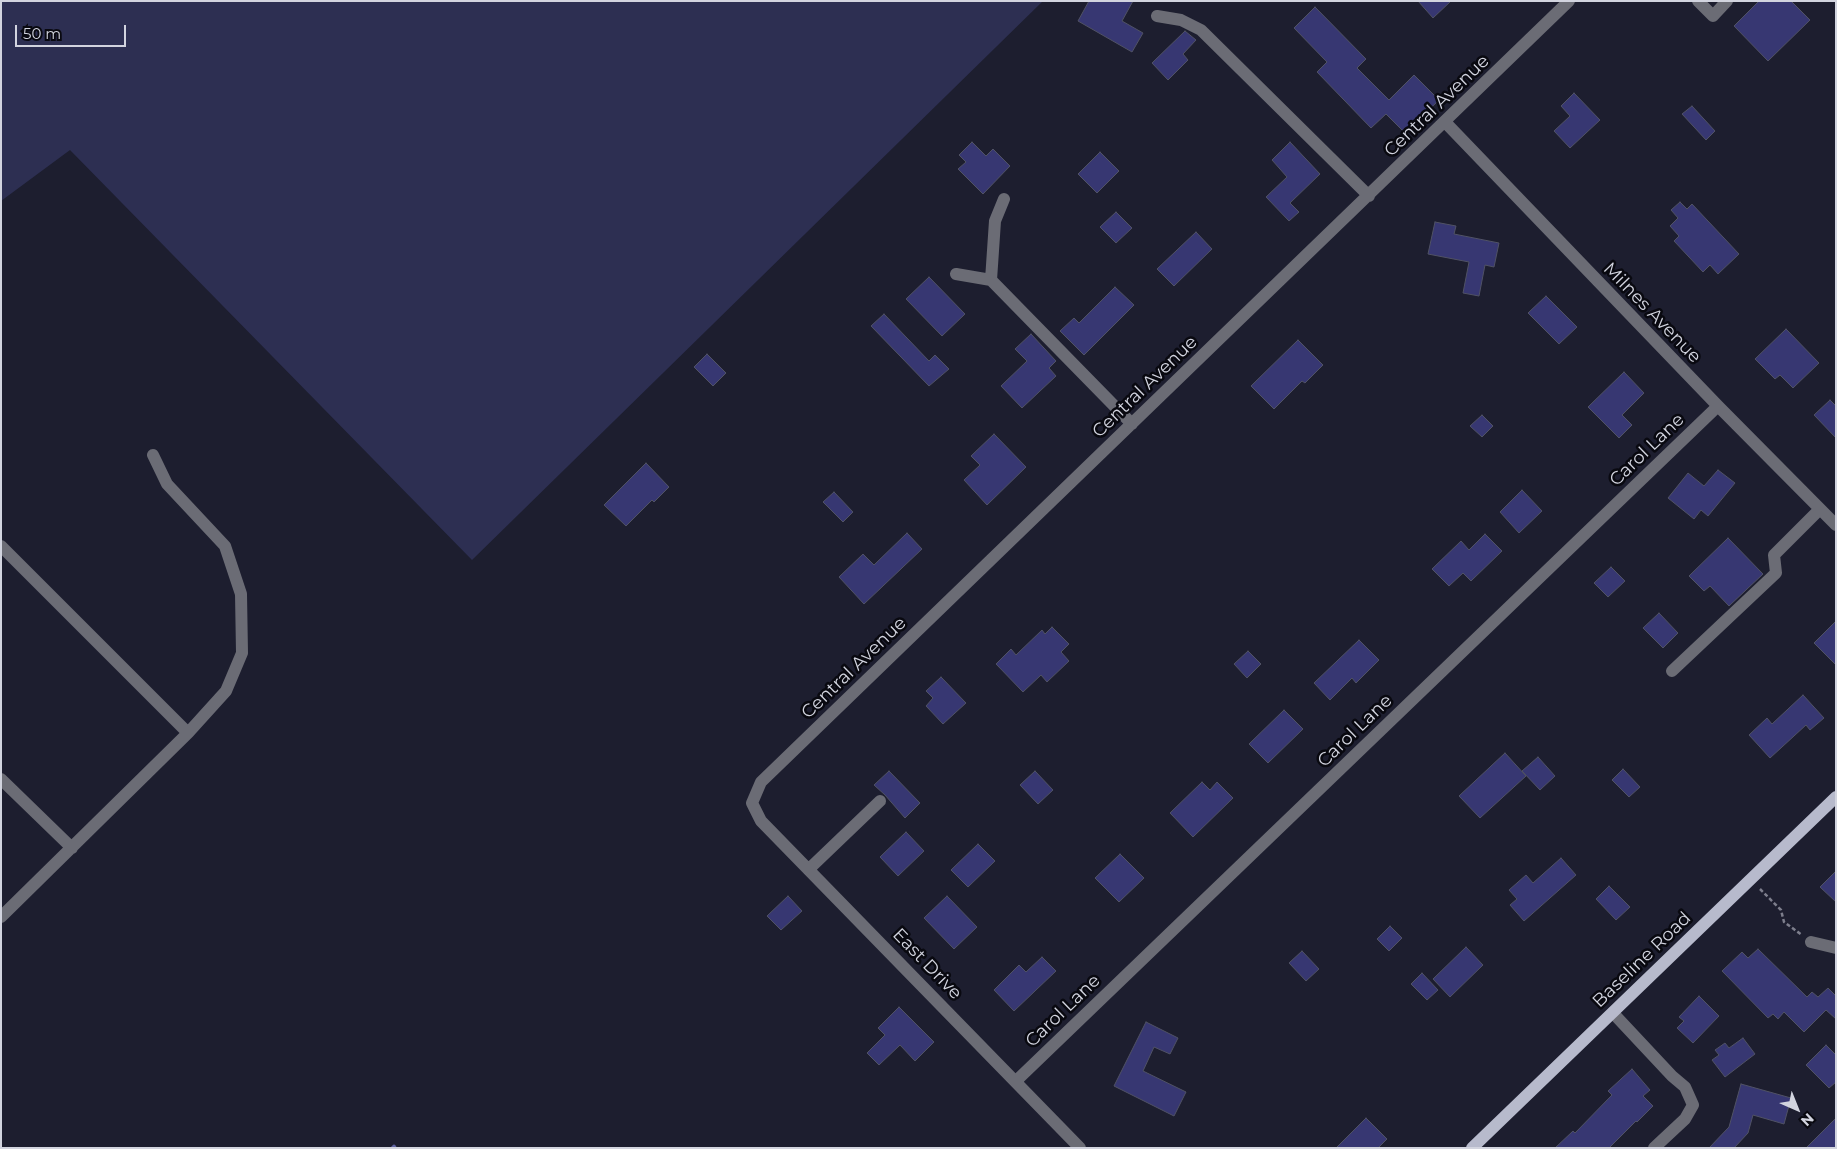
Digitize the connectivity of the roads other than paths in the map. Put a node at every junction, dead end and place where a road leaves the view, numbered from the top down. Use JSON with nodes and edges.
{"nodes":[{"id":1,"x":1569,"y":1,"type":"edge"},
{"id":2,"x":1698,"y":1,"type":"edge"},
{"id":3,"x":1727,"y":1,"type":"edge"},
{"id":4,"x":1157,"y":16,"type":"dead end"},
{"id":5,"x":1444,"y":122,"type":"junction"},
{"id":6,"x":1368,"y":196,"type":"junction"},
{"id":7,"x":1004,"y":198,"type":"dead end"},
{"id":8,"x":956,"y":274,"type":"dead end"},
{"id":9,"x":991,"y":280,"type":"junction"},
{"id":10,"x":1718,"y":406,"type":"junction"},
{"id":11,"x":1132,"y":424,"type":"junction"},
{"id":12,"x":153,"y":455,"type":"dead end"},
{"id":13,"x":1820,"y":510,"type":"junction"},
{"id":14,"x":1836,"y":525,"type":"edge"},
{"id":15,"x":1,"y":546,"type":"edge"},
{"id":16,"x":1672,"y":671,"type":"dead end"},
{"id":17,"x":188,"y":733,"type":"junction"},
{"id":18,"x":1,"y":778,"type":"edge"},
{"id":19,"x":1836,"y":797,"type":"edge"},
{"id":20,"x":880,"y":801,"type":"dead end"},
{"id":21,"x":752,"y":803,"type":"joint"},
{"id":22,"x":72,"y":848,"type":"junction"},
{"id":23,"x":809,"y":870,"type":"junction"},
{"id":24,"x":1,"y":917,"type":"edge"},
{"id":25,"x":1811,"y":942,"type":"road end"},
{"id":26,"x":1836,"y":948,"type":"edge"},
{"id":27,"x":1613,"y":1013,"type":"junction"},
{"id":28,"x":1016,"y":1081,"type":"junction"},
{"id":29,"x":1080,"y":1148,"type":"edge"},
{"id":30,"x":1472,"y":1148,"type":"edge"},
{"id":31,"x":1654,"y":1148,"type":"edge"}],
"edges":[{"from":1,"to":5,"type":"street","name":"Central Avenue"},
{"from":2,"to":3,"type":"street"},
{"from":4,"to":6,"type":"street"},
{"from":5,"to":6,"type":"street","name":"Central Avenue"},
{"from":5,"to":10,"type":"street","name":"Milnes Avenue"},
{"from":6,"to":11,"type":"street","name":"Central Avenue"},
{"from":7,"to":9,"type":"street"},
{"from":8,"to":9,"type":"street"},
{"from":9,"to":11,"type":"street"},
{"from":10,"to":13,"type":"street","name":"Milnes Avenue"},
{"from":10,"to":28,"type":"street","name":"Carol Lane"},
{"from":11,"to":21,"type":"street","name":"Central Avenue"},
{"from":12,"to":17,"type":"street"},
{"from":13,"to":14,"type":"street","name":"Milnes Avenue"},
{"from":13,"to":16,"type":"street"},
{"from":15,"to":17,"type":"street"},
{"from":17,"to":22,"type":"street"},
{"from":18,"to":22,"type":"street"},
{"from":19,"to":27,"type":"main road","name":"Baseline Road"},
{"from":20,"to":23,"type":"street"},
{"from":21,"to":23,"type":"street","name":"East Drive"},
{"from":22,"to":24,"type":"street"},
{"from":23,"to":28,"type":"street","name":"East Drive"},
{"from":25,"to":26,"type":"street"},
{"from":27,"to":30,"type":"main road","name":"Baseline Road"},
{"from":27,"to":31,"type":"street"},
{"from":28,"to":29,"type":"street","name":"East Drive"}]}
